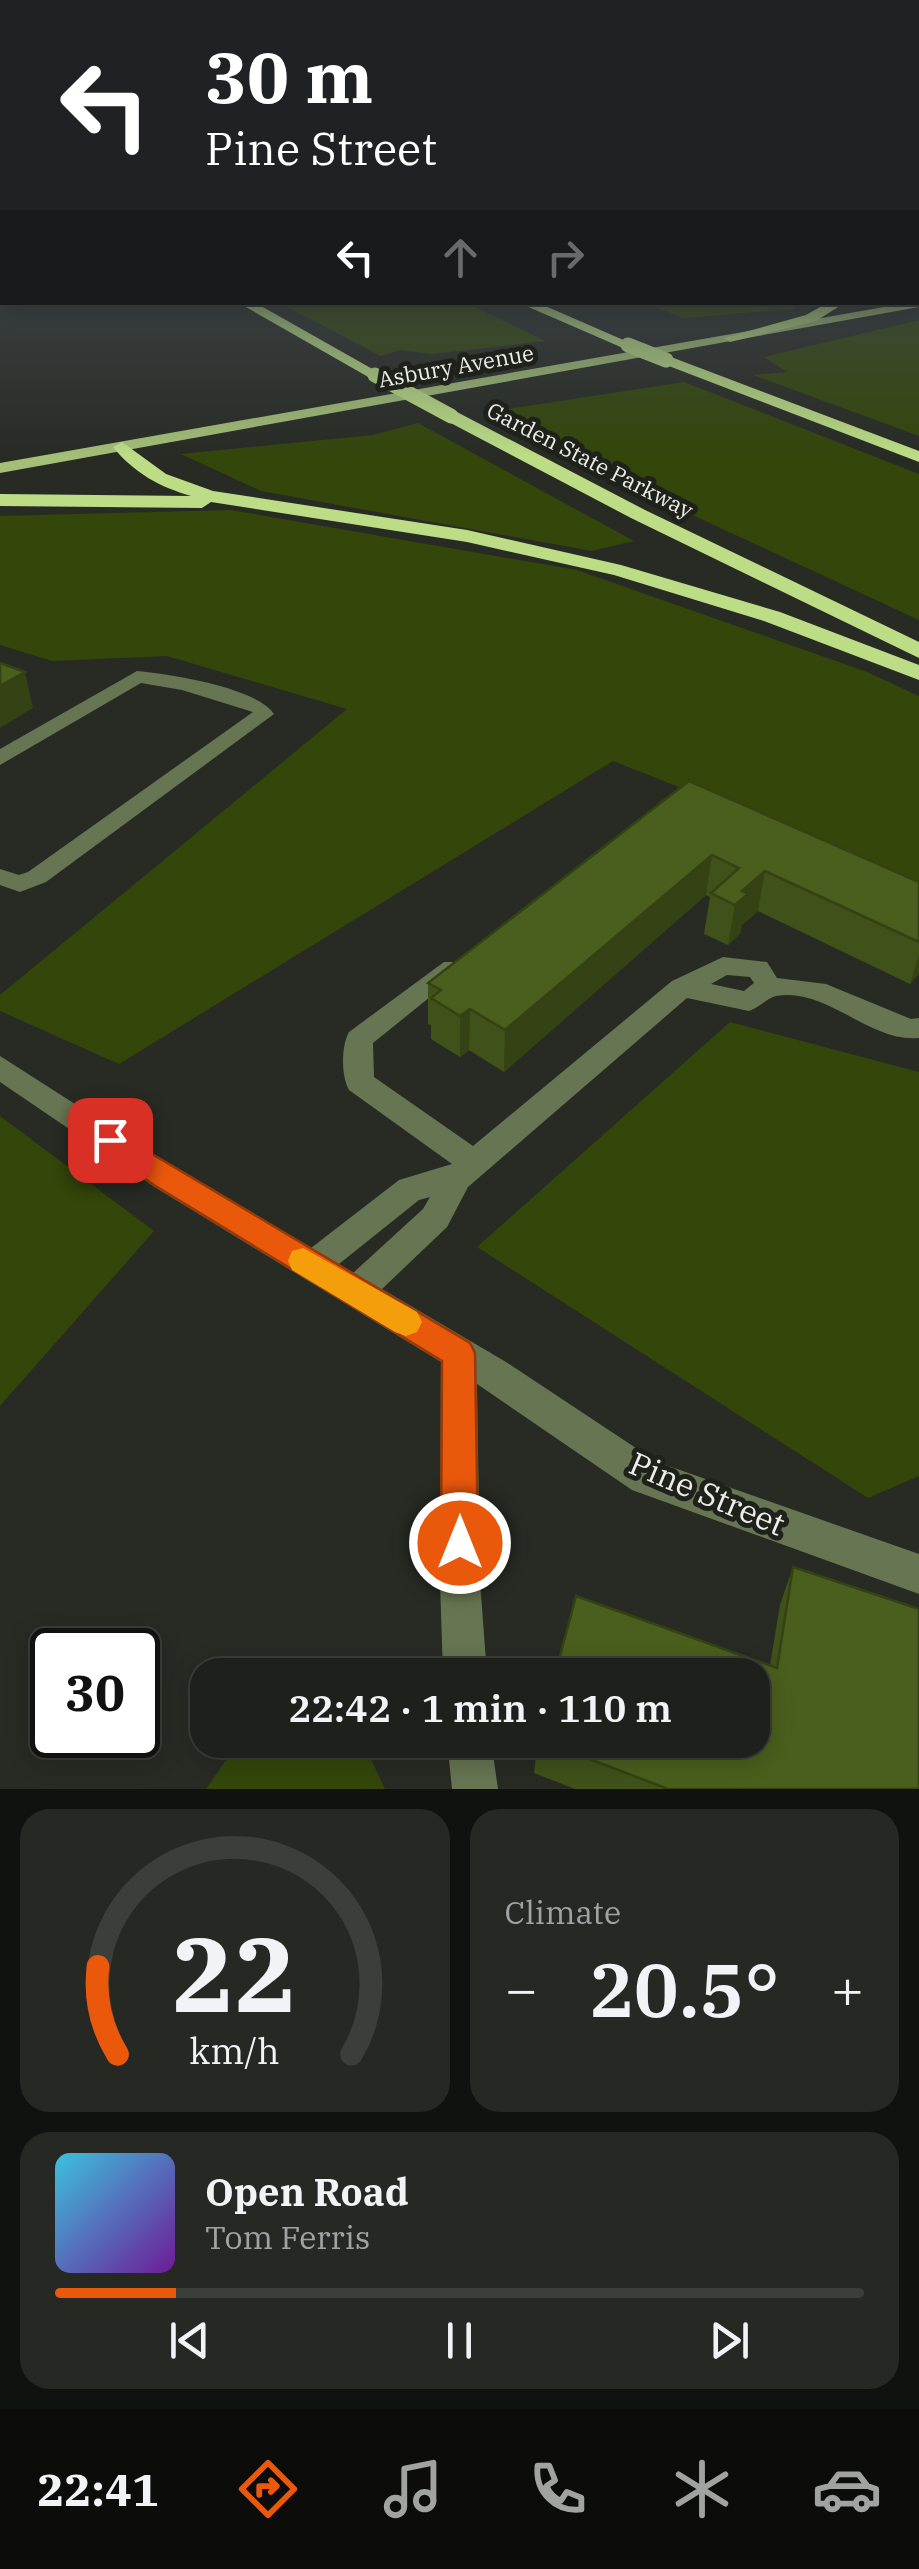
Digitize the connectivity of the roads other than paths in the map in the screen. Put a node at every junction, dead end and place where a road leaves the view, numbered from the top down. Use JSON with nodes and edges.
{"nodes":[{"id":1,"x":248,"y":305,"type":"edge"},
{"id":2,"x":530,"y":305,"type":"edge"},
{"id":3,"x":835,"y":305,"type":"edge"},
{"id":4,"x":894,"y":305,"type":"edge"},
{"id":5,"x":730,"y":338,"type":"junction"},
{"id":6,"x":122,"y":447,"type":"junction"},
{"id":7,"x":919,"y":457,"type":"edge"},
{"id":8,"x":0,"y":468,"type":"edge"},
{"id":9,"x":0,"y":500,"type":"edge"},
{"id":10,"x":266,"y":506,"type":"junction"},
{"id":11,"x":919,"y":651,"type":"edge"},
{"id":12,"x":919,"y":673,"type":"edge"},
{"id":13,"x":0,"y":758,"type":"edge"},
{"id":14,"x":0,"y":878,"type":"edge"},
{"id":15,"x":481,"y":947,"type":"edge"},
{"id":16,"x":919,"y":1028,"type":"edge"},
{"id":17,"x":0,"y":1067,"type":"edge"},
{"id":18,"x":466,"y":1171,"type":"junction"},
{"id":19,"x":312,"y":1266,"type":"junction"},
{"id":20,"x":356,"y":1292,"type":"junction"},
{"id":21,"x":458,"y":1353,"type":"junction"},
{"id":22,"x":919,"y":1574,"type":"edge"},
{"id":23,"x":464,"y":1658,"type":"edge"},
{"id":24,"x":471,"y":1758,"type":"edge"},
{"id":25,"x":475,"y":1789,"type":"edge"}],
"edges":[{"from":1,"to":11,"type":"highway","name":"Garden State Parkway","bridge":true},
{"from":2,"to":7,"type":"highway","bridge":true},
{"from":3,"to":5,"type":"highway"},
{"from":4,"to":5,"type":"main road","name":"Asbury Avenue"},
{"from":5,"to":6,"type":"main road","name":"Asbury Avenue"},
{"from":6,"to":8,"type":"main road","name":"Asbury Avenue"},
{"from":6,"to":10,"type":"highway"},
{"from":9,"to":10,"type":"highway"},
{"from":10,"to":12,"type":"highway"},
{"from":13,"to":14,"type":"street"},
{"from":15,"to":18,"type":"street"},
{"from":16,"to":18,"type":"street"},
{"from":17,"to":19,"type":"street","name":"Pine Street"},
{"from":18,"to":19,"type":"street"},
{"from":18,"to":20,"type":"street"},
{"from":19,"to":20,"type":"street","name":"Pine Street"},
{"from":20,"to":21,"type":"street","name":"Pine Street"},
{"from":21,"to":22,"type":"street","name":"Pine Street"},
{"from":21,"to":23,"type":"street"},
{"from":24,"to":25,"type":"street"}]}
